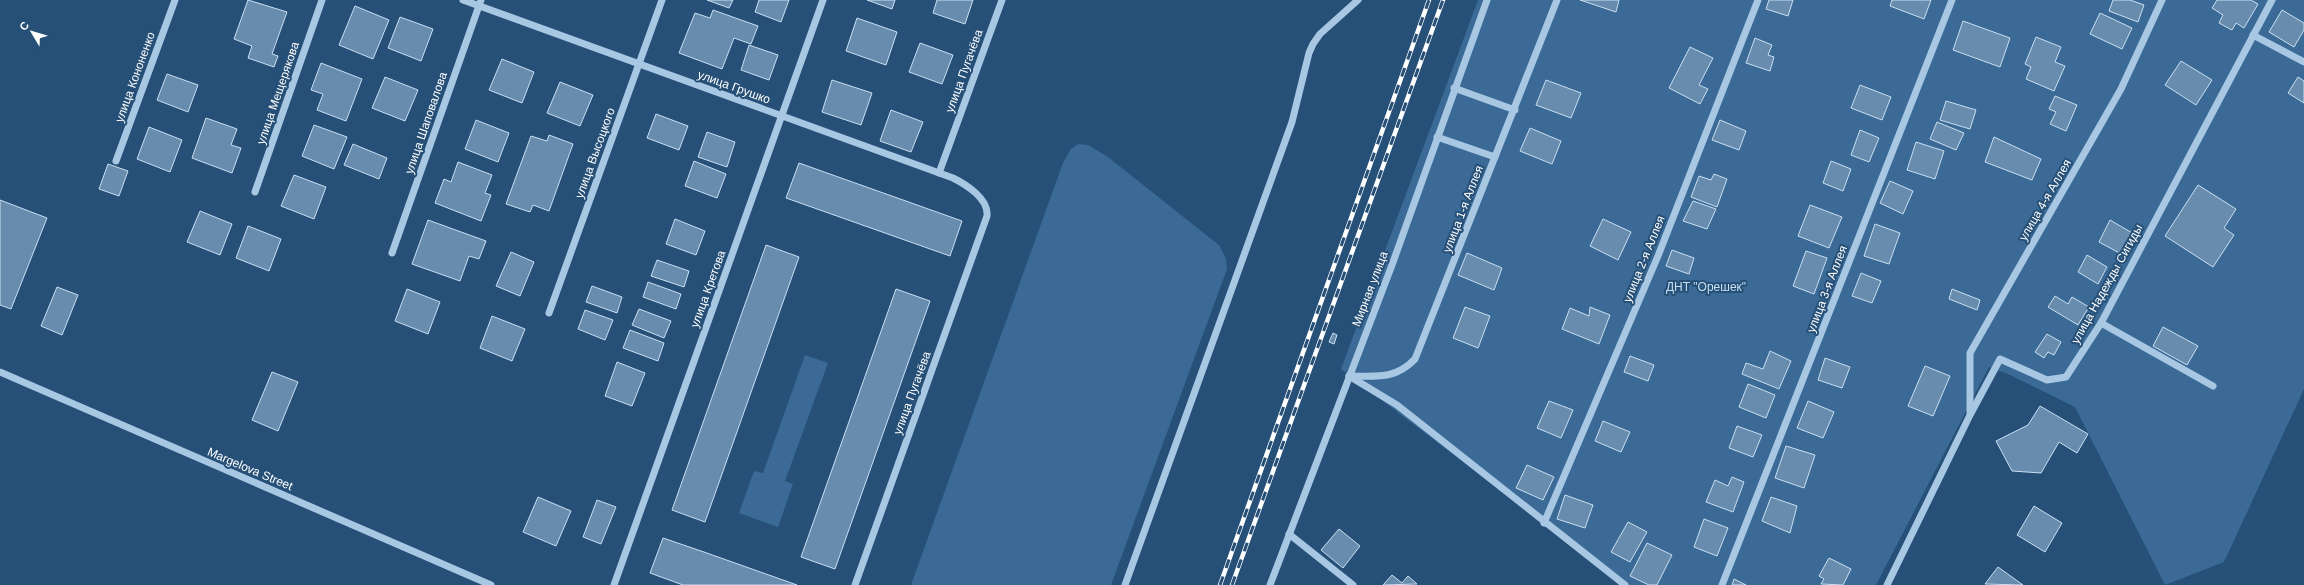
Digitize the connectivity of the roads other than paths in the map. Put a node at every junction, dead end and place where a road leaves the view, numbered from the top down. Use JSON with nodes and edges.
{"nodes":[{"id":1,"x":175,"y":0,"type":"edge"},
{"id":2,"x":322,"y":0,"type":"edge"},
{"id":3,"x":463,"y":0,"type":"edge"},
{"id":4,"x":662,"y":0,"type":"edge"},
{"id":5,"x":823,"y":0,"type":"edge"},
{"id":6,"x":1002,"y":0,"type":"edge"},
{"id":7,"x":1358,"y":0,"type":"edge"},
{"id":8,"x":1487,"y":0,"type":"edge"},
{"id":9,"x":1557,"y":0,"type":"edge"},
{"id":10,"x":1758,"y":0,"type":"edge"},
{"id":11,"x":1952,"y":0,"type":"edge"},
{"id":12,"x":2162,"y":0,"type":"edge"},
{"id":13,"x":2272,"y":0,"type":"edge"},
{"id":14,"x":480,"y":3,"type":"edge"},
{"id":15,"x":2254,"y":35,"type":"junction"},
{"id":16,"x":2304,"y":62,"type":"edge"},
{"id":17,"x":639,"y":64,"type":"junction"},
{"id":18,"x":1454,"y":88,"type":"junction"},
{"id":19,"x":1515,"y":110,"type":"junction"},
{"id":20,"x":781,"y":116,"type":"junction"},
{"id":21,"x":1437,"y":137,"type":"junction"},
{"id":22,"x":1496,"y":157,"type":"junction"},
{"id":23,"x":116,"y":161,"type":"dead end"},
{"id":24,"x":939,"y":173,"type":"junction"},
{"id":25,"x":255,"y":192,"type":"dead end"},
{"id":26,"x":988,"y":208,"type":"joint"},
{"id":27,"x":392,"y":253,"type":"dead end"},
{"id":28,"x":549,"y":313,"type":"dead end"},
{"id":29,"x":2101,"y":323,"type":"junction"},
{"id":30,"x":0,"y":372,"type":"edge"},
{"id":31,"x":1349,"y":376,"type":"junction"},
{"id":32,"x":2213,"y":386,"type":"dead end"},
{"id":33,"x":1970,"y":415,"type":"junction"},
{"id":34,"x":1544,"y":523,"type":"junction"},
{"id":35,"x":1289,"y":534,"type":"junction"},
{"id":36,"x":492,"y":585,"type":"edge"},
{"id":37,"x":614,"y":585,"type":"edge"},
{"id":38,"x":855,"y":585,"type":"edge"},
{"id":39,"x":1125,"y":585,"type":"edge"},
{"id":40,"x":1270,"y":585,"type":"edge"},
{"id":41,"x":1353,"y":585,"type":"edge"},
{"id":42,"x":1625,"y":585,"type":"edge"},
{"id":43,"x":1722,"y":585,"type":"edge"},
{"id":44,"x":1887,"y":585,"type":"edge"}],
"edges":[{"from":1,"to":23,"type":"street","name":"улица Кононенко"},
{"from":2,"to":25,"type":"street","name":"улица Мещерякова"},
{"from":3,"to":14,"type":"street","name":"улица Грушко"},
{"from":4,"to":17,"type":"street","name":"улица Высоцкого"},
{"from":5,"to":20,"type":"street","name":"улица Кретова"},
{"from":6,"to":24,"type":"street","name":"улица Пугачёва"},
{"from":7,"to":39,"type":"street"},
{"from":8,"to":18,"type":"street","name":"Мирная улица"},
{"from":9,"to":19,"type":"street","name":"улица 1-я Аллея"},
{"from":10,"to":34,"type":"street","name":"улица 2-я Аллея"},
{"from":11,"to":43,"type":"street","name":"улица 3-я Аллея"},
{"from":12,"to":33,"type":"street","name":"улица 4-я Аллея"},
{"from":13,"to":15,"type":"street","name":"улица Надежды Сигиды"},
{"from":14,"to":17,"type":"street","name":"улица Грушко"},
{"from":14,"to":27,"type":"street","name":"улица Шаповалова"},
{"from":15,"to":16,"type":"street"},
{"from":15,"to":29,"type":"street","name":"улица Надежды Сигиды"},
{"from":17,"to":20,"type":"street","name":"улица Грушко"},
{"from":17,"to":28,"type":"street","name":"улица Высоцкого"},
{"from":18,"to":19,"type":"street"},
{"from":18,"to":21,"type":"street","name":"Мирная улица"},
{"from":19,"to":22,"type":"street","name":"улица 1-я Аллея"},
{"from":20,"to":24,"type":"street","name":"улица Грушко"},
{"from":20,"to":37,"type":"street","name":"улица Кретова"},
{"from":21,"to":22,"type":"street"},
{"from":21,"to":31,"type":"street","name":"Мирная улица"},
{"from":22,"to":31,"type":"street","name":"улица 1-я Аллея"},
{"from":24,"to":26,"type":"street","name":"улица Грушко"},
{"from":26,"to":38,"type":"street","name":"улица Пугачёва"},
{"from":29,"to":32,"type":"street"},
{"from":29,"to":33,"type":"street","name":"улица Надежды Сигиды"},
{"from":30,"to":36,"type":"street","name":"Margelova Street"},
{"from":31,"to":34,"type":"street"},
{"from":31,"to":35,"type":"street","name":"Мирная улица"},
{"from":33,"to":44,"type":"street","name":"улица Надежды Сигиды"},
{"from":34,"to":42,"type":"street"},
{"from":35,"to":40,"type":"street","name":"Мирная улица"},
{"from":35,"to":41,"type":"street"}]}
